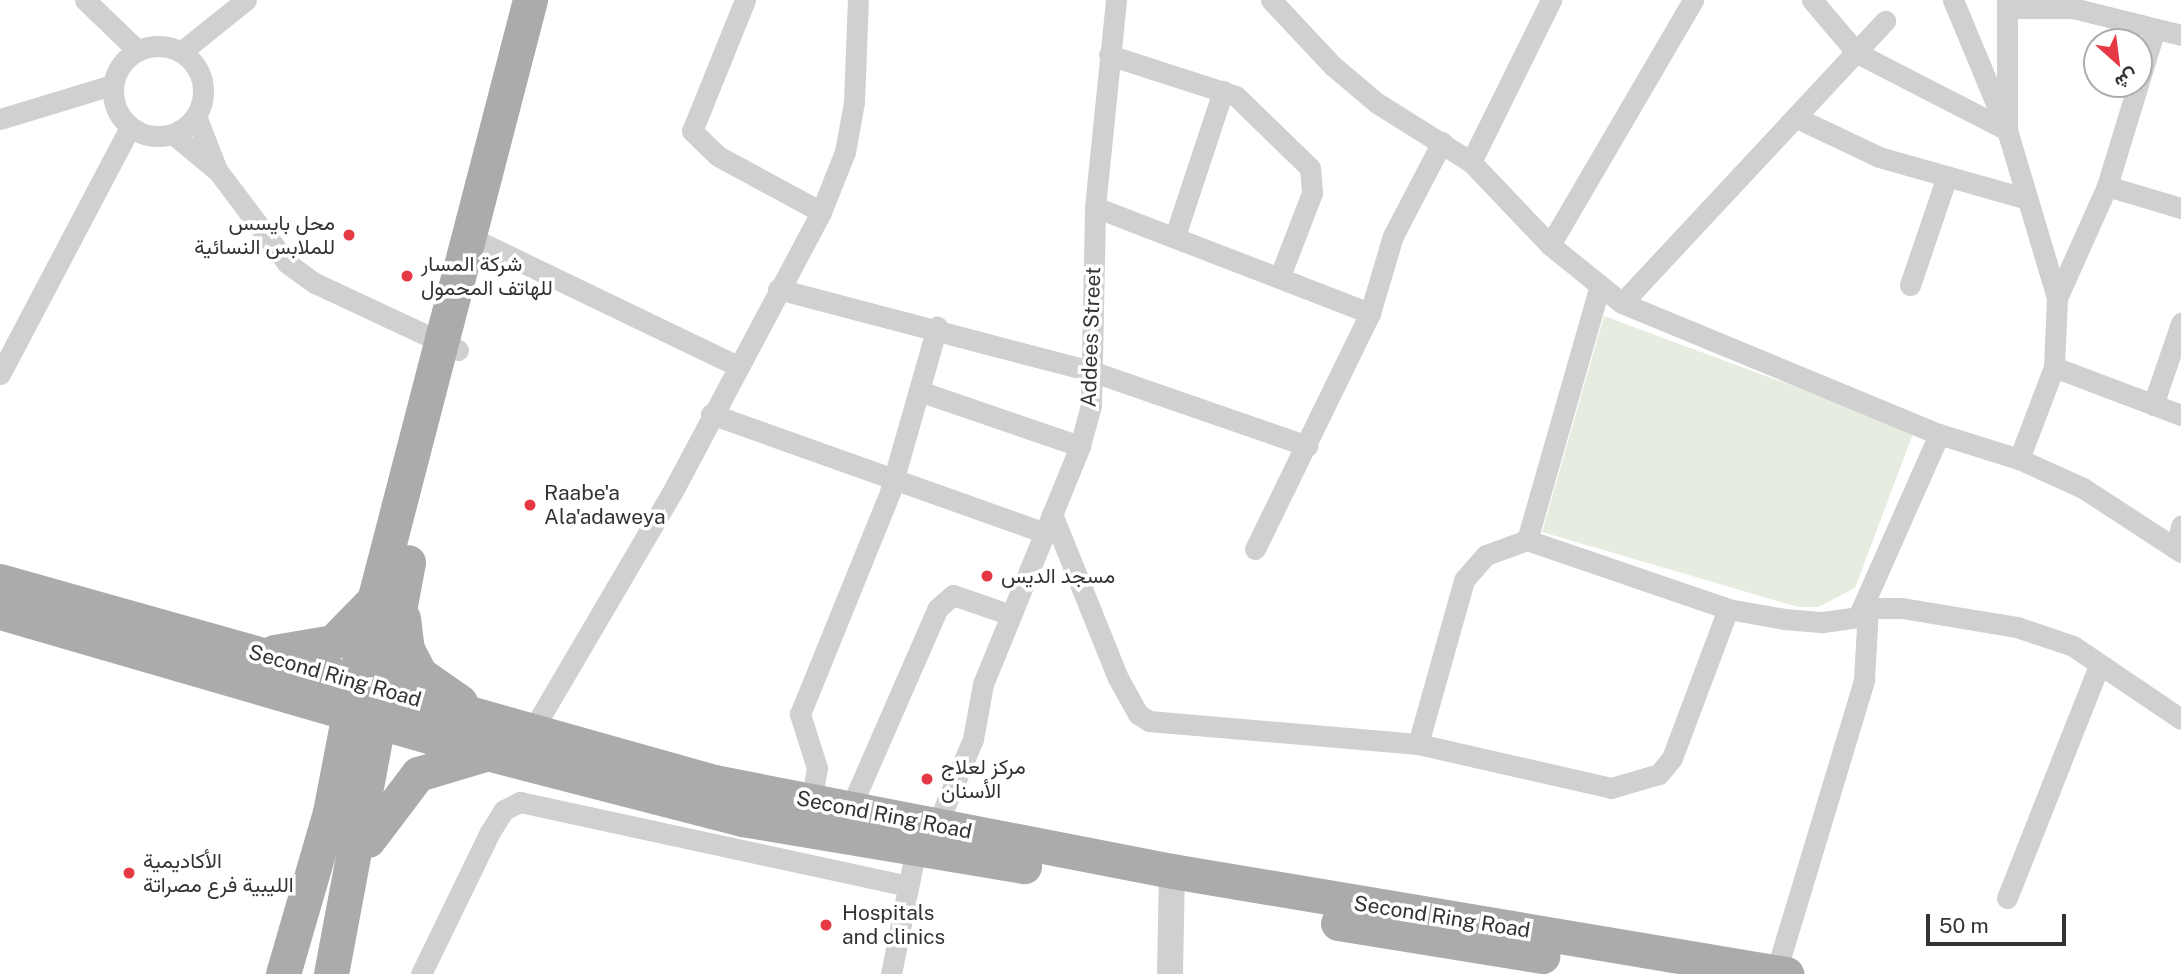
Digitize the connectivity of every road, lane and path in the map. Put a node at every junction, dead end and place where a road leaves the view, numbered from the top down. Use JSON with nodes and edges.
{"nodes":[{"id":1,"x":85,"y":0,"type":"edge"},
{"id":2,"x":246,"y":0,"type":"edge"},
{"id":3,"x":530,"y":0,"type":"edge"},
{"id":4,"x":549,"y":0,"type":"edge"},
{"id":5,"x":745,"y":0,"type":"edge"},
{"id":6,"x":858,"y":0,"type":"edge"},
{"id":7,"x":1116,"y":0,"type":"edge"},
{"id":8,"x":1551,"y":0,"type":"edge"},
{"id":9,"x":1693,"y":0,"type":"edge"},
{"id":10,"x":1812,"y":0,"type":"edge"},
{"id":11,"x":1953,"y":0,"type":"edge"},
{"id":12,"x":1280,"y":3,"type":"edge"},
{"id":13,"x":2007,"y":4,"type":"edge"},
{"id":14,"x":2074,"y":4,"type":"edge"},
{"id":15,"x":1885,"y":21,"type":"dead end"},
{"id":16,"x":2154,"y":32,"type":"junction"},
{"id":17,"x":2181,"y":35,"type":"edge"},
{"id":18,"x":137,"y":50,"type":"junction"},
{"id":19,"x":181,"y":52,"type":"junction"},
{"id":20,"x":1857,"y":52,"type":"junction"},
{"id":21,"x":1109,"y":55,"type":"junction"},
{"id":22,"x":112,"y":85,"type":"junction"},
{"id":23,"x":1223,"y":91,"type":"junction"},
{"id":24,"x":196,"y":116,"type":"junction"},
{"id":25,"x":1797,"y":118,"type":"junction"},
{"id":26,"x":0,"y":119,"type":"edge"},
{"id":27,"x":130,"y":127,"type":"junction"},
{"id":28,"x":2007,"y":130,"type":"junction"},
{"id":29,"x":173,"y":134,"type":"junction"},
{"id":30,"x":1442,"y":142,"type":"junction"},
{"id":31,"x":1471,"y":162,"type":"junction"},
{"id":32,"x":217,"y":170,"type":"junction"},
{"id":33,"x":1946,"y":179,"type":"junction"},
{"id":34,"x":2107,"y":186,"type":"junction"},
{"id":35,"x":2027,"y":199,"type":"junction"},
{"id":36,"x":1095,"y":206,"type":"junction"},
{"id":37,"x":2181,"y":208,"type":"edge"},
{"id":38,"x":821,"y":212,"type":"junction"},
{"id":39,"x":1175,"y":236,"type":"junction"},
{"id":40,"x":482,"y":243,"type":"junction"},
{"id":41,"x":1550,"y":245,"type":"junction"},
{"id":42,"x":1280,"y":276,"type":"junction"},
{"id":43,"x":1910,"y":285,"type":"dead end"},
{"id":44,"x":1600,"y":286,"type":"junction"},
{"id":45,"x":778,"y":289,"type":"junction"},
{"id":46,"x":2057,"y":298,"type":"junction"},
{"id":47,"x":1622,"y":303,"type":"junction"},
{"id":48,"x":1370,"y":313,"type":"junction"},
{"id":49,"x":2181,"y":323,"type":"edge"},
{"id":50,"x":937,"y":327,"type":"junction"},
{"id":51,"x":449,"y":345,"type":"junction"},
{"id":52,"x":735,"y":365,"type":"junction"},
{"id":53,"x":2054,"y":367,"type":"junction"},
{"id":54,"x":1091,"y":371,"type":"junction"},
{"id":55,"x":0,"y":374,"type":"edge"},
{"id":56,"x":919,"y":391,"type":"junction"},
{"id":57,"x":2153,"y":405,"type":"junction"},
{"id":58,"x":711,"y":414,"type":"junction"},
{"id":59,"x":2181,"y":415,"type":"edge"},
{"id":60,"x":1938,"y":434,"type":"junction"},
{"id":61,"x":1080,"y":446,"type":"junction"},
{"id":62,"x":1307,"y":446,"type":"junction"},
{"id":63,"x":2018,"y":459,"type":"junction"},
{"id":64,"x":893,"y":479,"type":"junction"},
{"id":65,"x":1049,"y":523,"type":"junction"},
{"id":66,"x":2181,"y":526,"type":"edge"},
{"id":67,"x":1527,"y":540,"type":"junction"},
{"id":68,"x":1255,"y":549,"type":"dead end"},
{"id":69,"x":2179,"y":550,"type":"edge"},
{"id":70,"x":0,"y":580,"type":"edge"},
{"id":71,"x":389,"y":592,"type":"junction"},
{"id":72,"x":1728,"y":609,"type":"junction"},
{"id":73,"x":0,"y":612,"type":"edge"},
{"id":74,"x":1863,"y":613,"type":"junction"},
{"id":75,"x":1011,"y":615,"type":"junction"},
{"id":76,"x":242,"y":666,"type":"junction"},
{"id":77,"x":2098,"y":668,"type":"junction"},
{"id":78,"x":368,"y":702,"type":"junction"},
{"id":79,"x":2181,"y":719,"type":"edge"},
{"id":80,"x":532,"y":731,"type":"junction"},
{"id":81,"x":490,"y":737,"type":"junction"},
{"id":82,"x":1418,"y":744,"type":"junction"},
{"id":83,"x":811,"y":802,"type":"junction"},
{"id":84,"x":850,"y":809,"type":"junction"},
{"id":85,"x":330,"y":812,"type":"junction"},
{"id":86,"x":927,"y":836,"type":"junction"},
{"id":87,"x":358,"y":854,"type":"junction"},
{"id":88,"x":1171,"y":881,"type":"junction"},
{"id":89,"x":907,"y":886,"type":"junction"},
{"id":90,"x":2007,"y":898,"type":"dead end"},
{"id":91,"x":1551,"y":966,"type":"edge"},
{"id":92,"x":1781,"y":973,"type":"edge"},
{"id":93,"x":283,"y":974,"type":"edge"},
{"id":94,"x":331,"y":974,"type":"edge"},
{"id":95,"x":422,"y":974,"type":"edge"},
{"id":96,"x":891,"y":974,"type":"edge"},
{"id":97,"x":1170,"y":974,"type":"edge"},
{"id":98,"x":1634,"y":974,"type":"edge"}],
"edges":[{"from":1,"to":18,"type":"street"},
{"from":2,"to":19,"type":"street"},
{"from":3,"to":51,"type":"main road"},
{"from":4,"to":40,"type":"main road"},
{"from":5,"to":38,"type":"street"},
{"from":6,"to":38,"type":"street"},
{"from":7,"to":21,"type":"street","name":"Addees Street"},
{"from":8,"to":31,"type":"street"},
{"from":9,"to":41,"type":"street"},
{"from":10,"to":20,"type":"street"},
{"from":11,"to":28,"type":"street"},
{"from":12,"to":30,"type":"street"},
{"from":13,"to":14,"type":"street"},
{"from":13,"to":28,"type":"street"},
{"from":14,"to":16,"type":"street"},
{"from":15,"to":20,"type":"street"},
{"from":16,"to":17,"type":"street"},
{"from":16,"to":34,"type":"street"},
{"from":18,"to":19,"type":"street"},
{"from":18,"to":22,"type":"street"},
{"from":19,"to":24,"type":"street"},
{"from":20,"to":25,"type":"street"},
{"from":20,"to":28,"type":"street"},
{"from":21,"to":23,"type":"street"},
{"from":21,"to":36,"type":"street","name":"Addees Street"},
{"from":22,"to":26,"type":"street"},
{"from":22,"to":27,"type":"street"},
{"from":23,"to":39,"type":"street"},
{"from":23,"to":42,"type":"street"},
{"from":24,"to":29,"type":"street"},
{"from":24,"to":32,"type":"street"},
{"from":25,"to":33,"type":"street"},
{"from":25,"to":47,"type":"street"},
{"from":27,"to":29,"type":"street"},
{"from":27,"to":55,"type":"street"},
{"from":28,"to":35,"type":"street"},
{"from":29,"to":32,"type":"street"},
{"from":30,"to":31,"type":"street"},
{"from":30,"to":48,"type":"street"},
{"from":31,"to":41,"type":"street"},
{"from":32,"to":51,"type":"street"},
{"from":33,"to":35,"type":"street"},
{"from":33,"to":43,"type":"street"},
{"from":34,"to":37,"type":"street"},
{"from":34,"to":46,"type":"street"},
{"from":35,"to":46,"type":"street"},
{"from":36,"to":39,"type":"street"},
{"from":36,"to":54,"type":"street","name":"Addees Street"},
{"from":38,"to":45,"type":"street"},
{"from":39,"to":42,"type":"street"},
{"from":40,"to":51,"type":"main road"},
{"from":40,"to":52,"type":"street"},
{"from":41,"to":44,"type":"street"},
{"from":42,"to":48,"type":"street"},
{"from":44,"to":47,"type":"street"},
{"from":44,"to":67,"type":"street"},
{"from":45,"to":50,"type":"street"},
{"from":45,"to":52,"type":"street"},
{"from":46,"to":53,"type":"street"},
{"from":47,"to":60,"type":"street"},
{"from":48,"to":62,"type":"street"},
{"from":49,"to":57,"type":"street"},
{"from":50,"to":54,"type":"street"},
{"from":50,"to":56,"type":"street"},
{"from":51,"to":71,"type":"main road"},
{"from":52,"to":58,"type":"street"},
{"from":53,"to":57,"type":"street"},
{"from":53,"to":63,"type":"street"},
{"from":54,"to":61,"type":"street","name":"Addees Street"},
{"from":54,"to":62,"type":"street"},
{"from":56,"to":61,"type":"street"},
{"from":56,"to":64,"type":"street"},
{"from":57,"to":59,"type":"street"},
{"from":58,"to":64,"type":"street"},
{"from":58,"to":80,"type":"street"},
{"from":60,"to":63,"type":"street"},
{"from":60,"to":74,"type":"street"},
{"from":61,"to":65,"type":"street","name":"Addees Street"},
{"from":62,"to":68,"type":"street"},
{"from":63,"to":69,"type":"street"},
{"from":64,"to":65,"type":"street"},
{"from":64,"to":83,"type":"street"},
{"from":65,"to":75,"type":"street","name":"Addees Street"},
{"from":65,"to":82,"type":"street"},
{"from":66,"to":69,"type":"street"},
{"from":67,"to":72,"type":"street"},
{"from":67,"to":82,"type":"street"},
{"from":70,"to":76,"type":"main road","name":"Second Ring Road"},
{"from":71,"to":76,"type":"main road"},
{"from":71,"to":78,"type":"main road"},
{"from":71,"to":81,"type":"main road"},
{"from":72,"to":74,"type":"street"},
{"from":72,"to":82,"type":"street"},
{"from":73,"to":76,"type":"main road","name":"Second Ring Road"},
{"from":74,"to":77,"type":"street"},
{"from":74,"to":92,"type":"street"},
{"from":75,"to":84,"type":"street"},
{"from":75,"to":86,"type":"street","name":"Addees Street"},
{"from":76,"to":78,"type":"main road","name":"Second Ring Road"},
{"from":76,"to":85,"type":"main road"},
{"from":77,"to":79,"type":"street"},
{"from":77,"to":90,"type":"street"},
{"from":78,"to":81,"type":"main road","name":"Second Ring Road"},
{"from":78,"to":85,"type":"main road"},
{"from":78,"to":87,"type":"main road"},
{"from":80,"to":81,"type":"main road","name":"Second Ring Road"},
{"from":80,"to":83,"type":"main road","name":"Second Ring Road"},
{"from":81,"to":86,"type":"main road","name":"Second Ring Road"},
{"from":81,"to":87,"type":"main road"},
{"from":83,"to":84,"type":"main road","name":"Second Ring Road"},
{"from":84,"to":86,"type":"main road","name":"Second Ring Road"},
{"from":85,"to":93,"type":"main road"},
{"from":86,"to":88,"type":"main road","name":"Second Ring Road"},
{"from":86,"to":89,"type":"street","name":"Addees Street"},
{"from":87,"to":94,"type":"main road"},
{"from":88,"to":91,"type":"main road","name":"Second Ring Road"},
{"from":88,"to":92,"type":"main road","name":"Second Ring Road"},
{"from":88,"to":97,"type":"street"},
{"from":89,"to":95,"type":"street"},
{"from":89,"to":96,"type":"street","name":"Addees Street"},
{"from":91,"to":98,"type":"main road","name":"Second Ring Road"}]}
